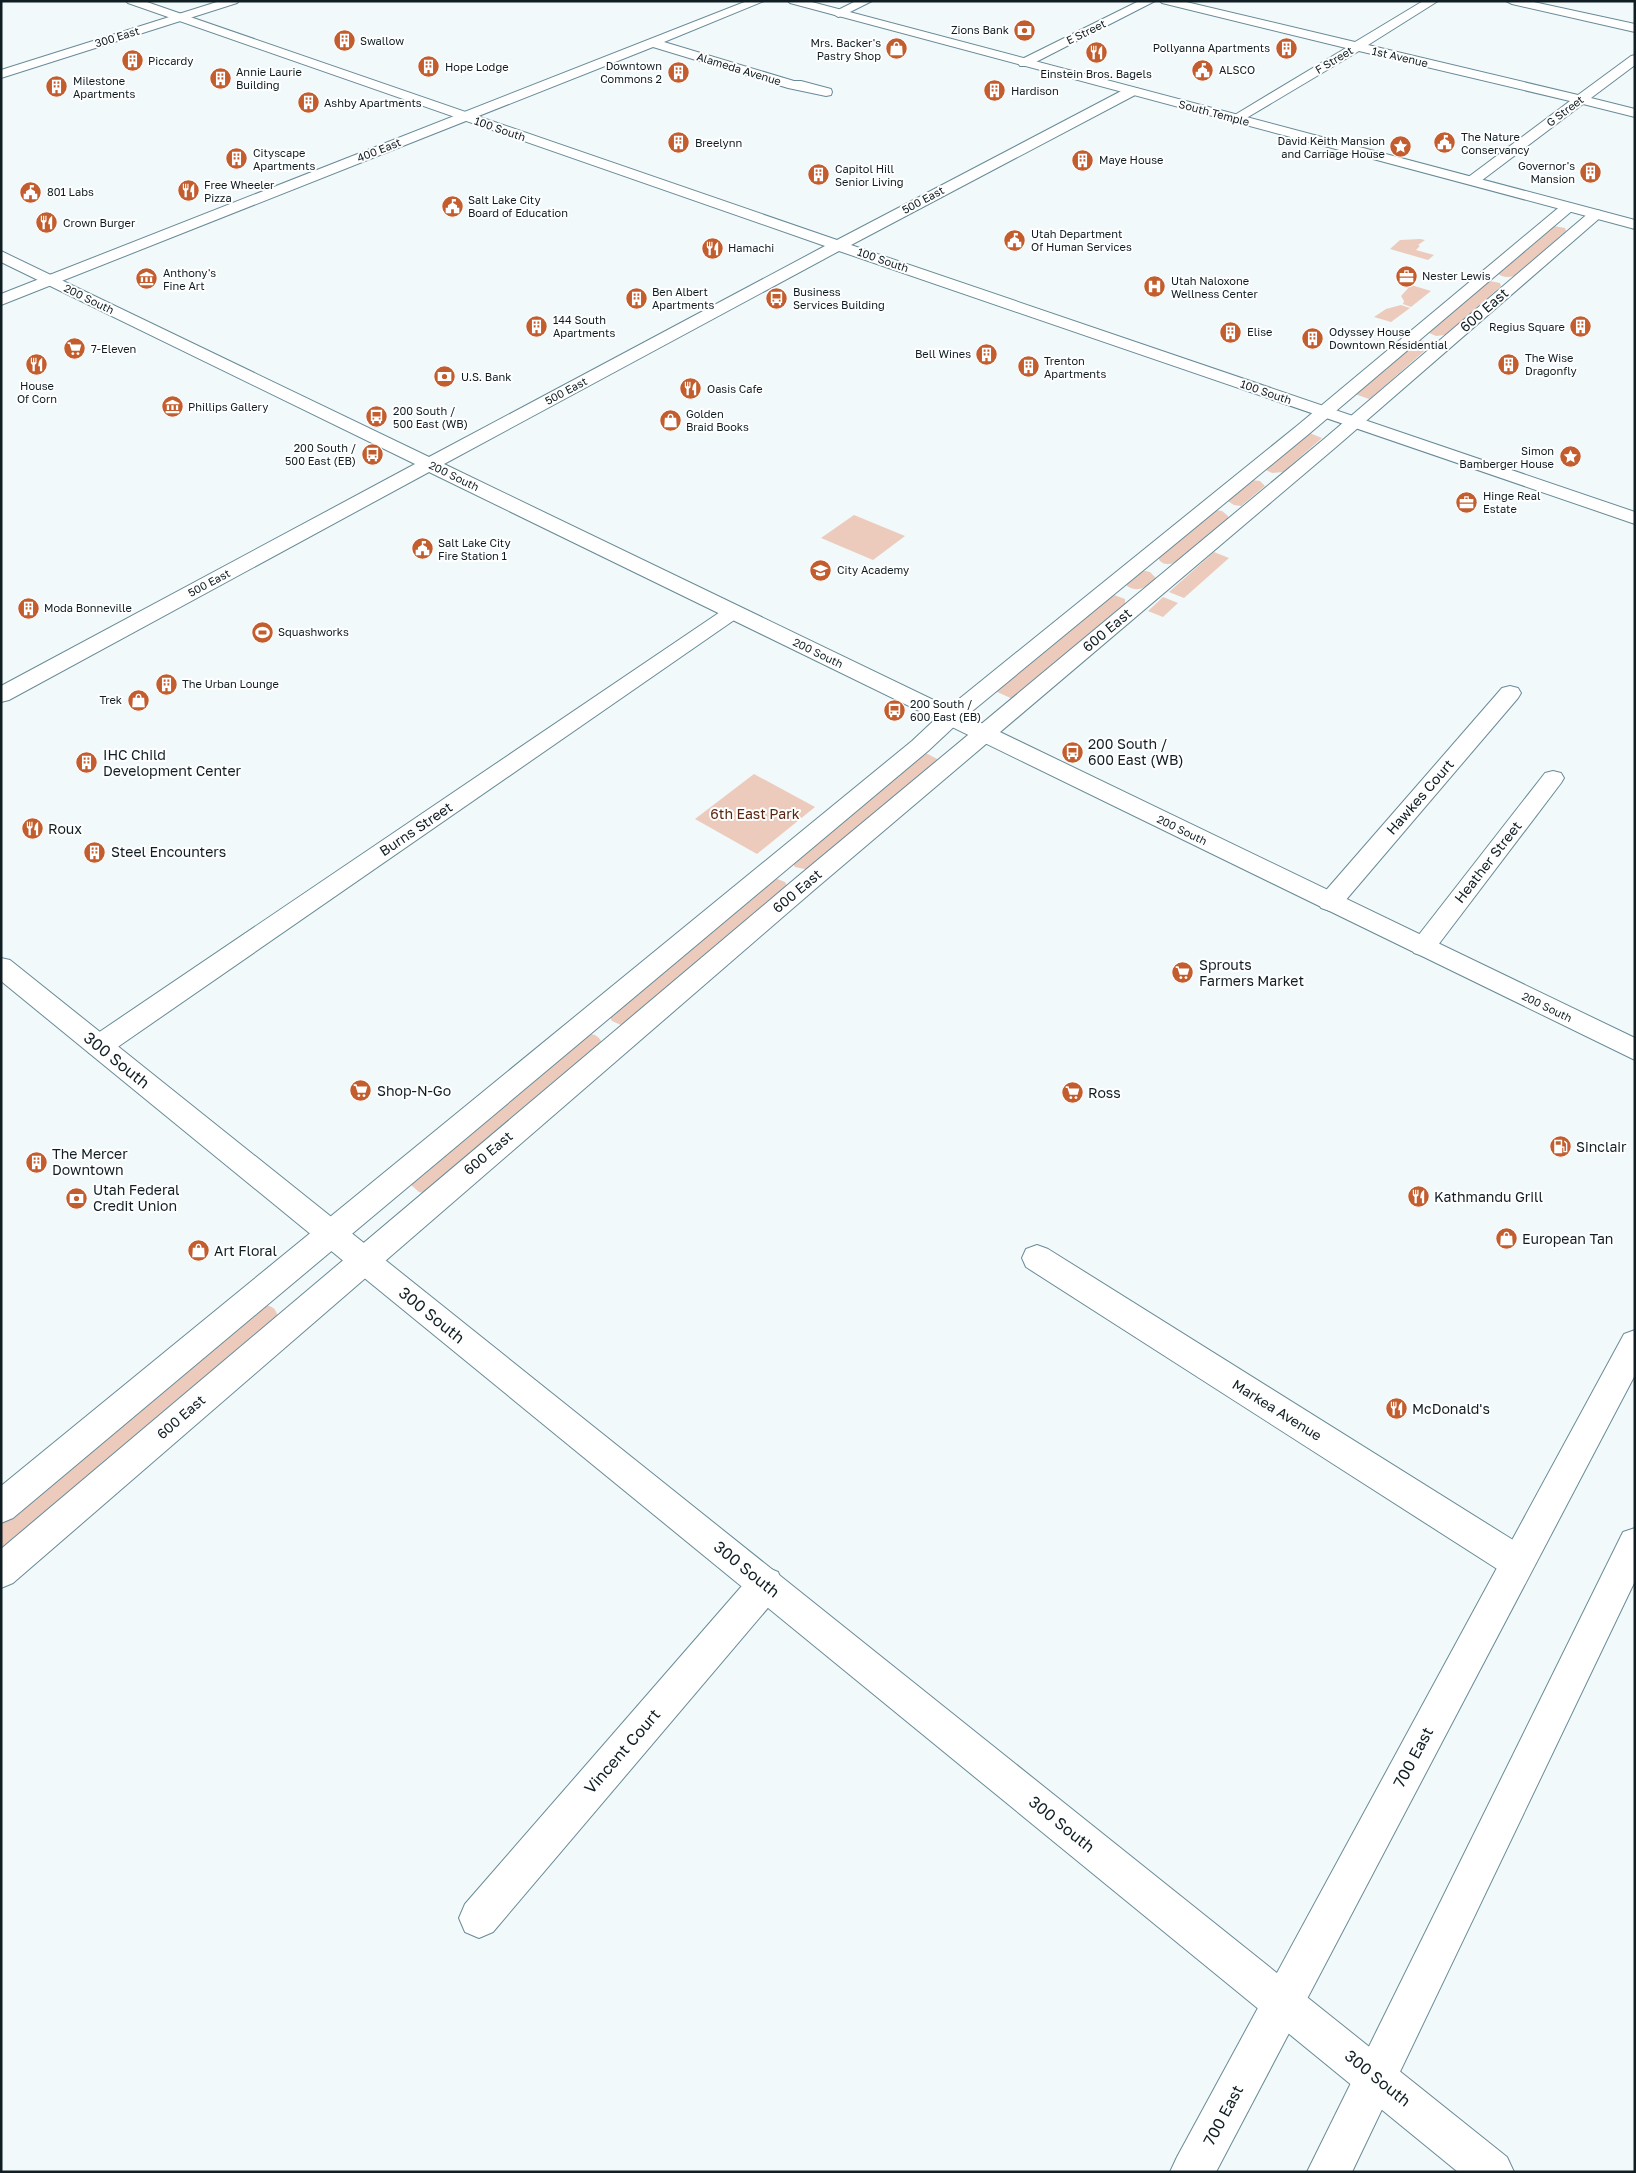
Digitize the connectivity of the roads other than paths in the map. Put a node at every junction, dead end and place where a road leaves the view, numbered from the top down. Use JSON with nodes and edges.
{"nodes":[{"id":1,"x":132,"y":1,"type":"edge"},
{"id":2,"x":209,"y":1,"type":"edge"},
{"id":3,"x":233,"y":1,"type":"edge"},
{"id":4,"x":758,"y":1,"type":"edge"},
{"id":5,"x":794,"y":1,"type":"edge"},
{"id":6,"x":866,"y":1,"type":"edge"},
{"id":7,"x":1149,"y":1,"type":"edge"},
{"id":8,"x":1166,"y":1,"type":"edge"},
{"id":9,"x":1432,"y":1,"type":"edge"},
{"id":10,"x":1512,"y":1,"type":"edge"},
{"id":11,"x":838,"y":13,"type":"junction"},
{"id":12,"x":175,"y":16,"type":"junction"},
{"id":13,"x":1635,"y":28,"type":"edge"},
{"id":14,"x":653,"y":43,"type":"junction"},
{"id":15,"x":1356,"y":46,"type":"junction"},
{"id":16,"x":1635,"y":59,"type":"edge"},
{"id":17,"x":1024,"y":63,"type":"junction"},
{"id":18,"x":1,"y":66,"type":"edge"},
{"id":19,"x":1,"y":74,"type":"edge"},
{"id":20,"x":1132,"y":91,"type":"junction"},
{"id":21,"x":826,"y":92,"type":"dead end"},
{"id":22,"x":1580,"y":100,"type":"junction"},
{"id":23,"x":1635,"y":113,"type":"edge"},
{"id":24,"x":465,"y":117,"type":"junction"},
{"id":25,"x":1238,"y":119,"type":"junction"},
{"id":26,"x":1472,"y":181,"type":"junction"},
{"id":27,"x":1568,"y":207,"type":"junction"},
{"id":28,"x":1596,"y":214,"type":"junction"},
{"id":29,"x":1635,"y":225,"type":"edge"},
{"id":30,"x":838,"y":245,"type":"junction"},
{"id":31,"x":1,"y":256,"type":"edge"},
{"id":32,"x":1487,"y":275,"type":"junction"},
{"id":33,"x":50,"y":280,"type":"junction"},
{"id":34,"x":1516,"y":283,"type":"junction"},
{"id":35,"x":1,"y":300,"type":"edge"},
{"id":36,"x":1415,"y":334,"type":"junction"},
{"id":37,"x":1446,"y":344,"type":"junction"},
{"id":38,"x":1323,"y":412,"type":"junction"},
{"id":39,"x":1354,"y":422,"type":"junction"},
{"id":40,"x":429,"y":464,"type":"junction"},
{"id":41,"x":1252,"y":471,"type":"junction"},
{"id":42,"x":1282,"y":482,"type":"junction"},
{"id":43,"x":1214,"y":502,"type":"junction"},
{"id":44,"x":1245,"y":514,"type":"junction"},
{"id":45,"x":1635,"y":518,"type":"edge"},
{"id":46,"x":1143,"y":560,"type":"junction"},
{"id":47,"x":1174,"y":573,"type":"junction"},
{"id":48,"x":1112,"y":586,"type":"junction"},
{"id":49,"x":1144,"y":599,"type":"junction"},
{"id":50,"x":733,"y":612,"type":"junction"},
{"id":51,"x":1510,"y":693,"type":"dead end"},
{"id":52,"x":1,"y":695,"type":"edge"},
{"id":53,"x":951,"y":717,"type":"junction"},
{"id":54,"x":983,"y":733,"type":"junction"},
{"id":55,"x":1553,"y":778,"type":"dead end"},
{"id":56,"x":774,"y":867,"type":"junction"},
{"id":57,"x":805,"y":884,"type":"junction"},
{"id":58,"x":1330,"y":902,"type":"junction"},
{"id":59,"x":1423,"y":946,"type":"junction"},
{"id":60,"x":1,"y":967,"type":"edge"},
{"id":61,"x":592,"y":1018,"type":"junction"},
{"id":62,"x":623,"y":1039,"type":"junction"},
{"id":63,"x":99,"y":1046,"type":"junction"},
{"id":64,"x":1635,"y":1050,"type":"edge"},
{"id":65,"x":331,"y":1235,"type":"junction"},
{"id":66,"x":1038,"y":1258,"type":"dead end"},
{"id":67,"x":364,"y":1260,"type":"junction"},
{"id":68,"x":1635,"y":1344,"type":"edge"},
{"id":69,"x":1,"y":1507,"type":"edge"},
{"id":70,"x":1635,"y":1544,"type":"edge"},
{"id":71,"x":1517,"y":1562,"type":"junction"},
{"id":72,"x":1,"y":1571,"type":"edge"},
{"id":73,"x":766,"y":1584,"type":"junction"},
{"id":74,"x":478,"y":1918,"type":"dead end"},
{"id":75,"x":1283,"y":2001,"type":"junction"},
{"id":76,"x":1375,"y":2076,"type":"junction"},
{"id":77,"x":1192,"y":2172,"type":"edge"},
{"id":78,"x":1329,"y":2172,"type":"edge"},
{"id":79,"x":1492,"y":2172,"type":"edge"}],
"edges":[{"from":1,"to":12,"type":"street","name":"100 South"},
{"from":2,"to":12,"type":"street","name":"300 East"},
{"from":3,"to":12,"type":"street","name":"300 East"},
{"from":4,"to":14,"type":"street","name":"400 East"},
{"from":5,"to":11,"type":"street","name":"South Temple"},
{"from":6,"to":11,"type":"street"},
{"from":7,"to":17,"type":"street","name":"E Street"},
{"from":8,"to":15,"type":"street","name":"1st Avenue"},
{"from":9,"to":15,"type":"street","name":"F Street"},
{"from":10,"to":13,"type":"street"},
{"from":11,"to":17,"type":"street","name":"South Temple"},
{"from":12,"to":18,"type":"street","name":"300 East"},
{"from":12,"to":19,"type":"street","name":"300 East"},
{"from":12,"to":24,"type":"street","name":"100 South"},
{"from":14,"to":21,"type":"street","name":"Alameda Avenue"},
{"from":14,"to":24,"type":"street","name":"400 East"},
{"from":15,"to":22,"type":"street","name":"1st Avenue"},
{"from":15,"to":25,"type":"street","name":"F Street"},
{"from":16,"to":22,"type":"street","name":"G Street"},
{"from":17,"to":20,"type":"street","name":"South Temple"},
{"from":20,"to":25,"type":"street","name":"South Temple"},
{"from":20,"to":30,"type":"street","name":"500 East"},
{"from":22,"to":23,"type":"street","name":"1st Avenue"},
{"from":22,"to":26,"type":"street","name":"G Street"},
{"from":24,"to":30,"type":"street","name":"100 South"},
{"from":24,"to":33,"type":"street","name":"400 East"},
{"from":25,"to":26,"type":"street","name":"South Temple"},
{"from":26,"to":27,"type":"street","name":"South Temple"},
{"from":27,"to":28,"type":"street","name":"South Temple"},
{"from":27,"to":32,"type":"street","name":"600 East"},
{"from":28,"to":29,"type":"street","name":"South Temple"},
{"from":28,"to":34,"type":"street","name":"600 East"},
{"from":30,"to":38,"type":"street","name":"100 South"},
{"from":30,"to":40,"type":"street","name":"500 East"},
{"from":31,"to":33,"type":"street","name":"200 South"},
{"from":32,"to":34,"type":"street"},
{"from":32,"to":36,"type":"street","name":"600 East"},
{"from":33,"to":35,"type":"street","name":"400 East"},
{"from":33,"to":40,"type":"street","name":"200 South"},
{"from":34,"to":37,"type":"street","name":"600 East"},
{"from":36,"to":37,"type":"street"},
{"from":36,"to":38,"type":"street","name":"600 East"},
{"from":37,"to":39,"type":"street","name":"600 East"},
{"from":38,"to":39,"type":"street","name":"100 South"},
{"from":38,"to":41,"type":"street","name":"600 East"},
{"from":39,"to":42,"type":"street","name":"600 East"},
{"from":39,"to":45,"type":"street","name":"100 South"},
{"from":40,"to":50,"type":"street","name":"200 South"},
{"from":40,"to":52,"type":"street","name":"500 East"},
{"from":41,"to":42,"type":"street"},
{"from":41,"to":43,"type":"street","name":"600 East"},
{"from":42,"to":44,"type":"street","name":"600 East"},
{"from":43,"to":44,"type":"street"},
{"from":43,"to":46,"type":"street","name":"600 East"},
{"from":44,"to":47,"type":"street","name":"600 East"},
{"from":46,"to":47,"type":"street"},
{"from":46,"to":48,"type":"street","name":"600 East"},
{"from":47,"to":49,"type":"street","name":"600 East"},
{"from":48,"to":49,"type":"street"},
{"from":48,"to":53,"type":"street","name":"600 East"},
{"from":49,"to":54,"type":"street","name":"600 East"},
{"from":50,"to":53,"type":"street","name":"200 South"},
{"from":50,"to":63,"type":"street","name":"Burns Street"},
{"from":51,"to":58,"type":"street","name":"Hawkes Court"},
{"from":53,"to":54,"type":"street","name":"200 South"},
{"from":53,"to":56,"type":"street","name":"600 East"},
{"from":54,"to":57,"type":"street","name":"600 East"},
{"from":54,"to":58,"type":"street","name":"200 South"},
{"from":55,"to":59,"type":"street","name":"Heather Street"},
{"from":56,"to":57,"type":"street"},
{"from":56,"to":61,"type":"street","name":"600 East"},
{"from":57,"to":62,"type":"street","name":"600 East"},
{"from":58,"to":59,"type":"street","name":"200 South"},
{"from":59,"to":64,"type":"street","name":"200 South"},
{"from":60,"to":63,"type":"street","name":"300 South"},
{"from":61,"to":62,"type":"street"},
{"from":61,"to":65,"type":"street","name":"600 East"},
{"from":62,"to":67,"type":"street","name":"600 East"},
{"from":63,"to":65,"type":"street","name":"300 South"},
{"from":65,"to":67,"type":"street","name":"300 South"},
{"from":65,"to":69,"type":"street","name":"600 East"},
{"from":66,"to":71,"type":"street","name":"Markea Avenue"},
{"from":67,"to":72,"type":"street","name":"600 East"},
{"from":67,"to":73,"type":"street","name":"300 South"},
{"from":68,"to":71,"type":"street","name":"700 East"},
{"from":70,"to":76,"type":"street"},
{"from":71,"to":75,"type":"street","name":"700 East"},
{"from":73,"to":74,"type":"street","name":"Vincent Court"},
{"from":73,"to":75,"type":"street","name":"300 South"},
{"from":75,"to":76,"type":"street","name":"300 South"},
{"from":75,"to":77,"type":"street","name":"700 East"},
{"from":76,"to":78,"type":"street"},
{"from":76,"to":79,"type":"street","name":"300 South"}]}
